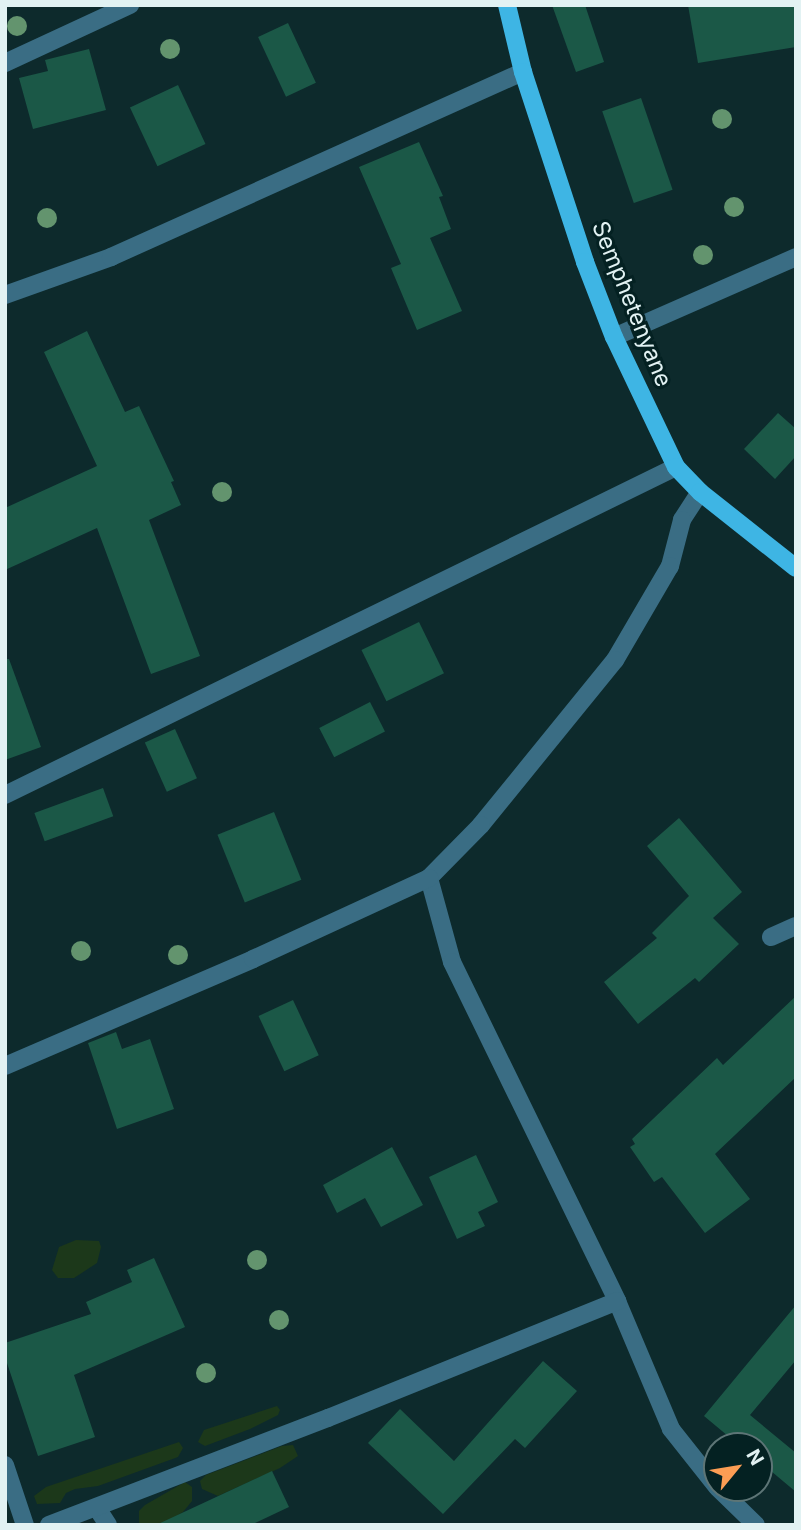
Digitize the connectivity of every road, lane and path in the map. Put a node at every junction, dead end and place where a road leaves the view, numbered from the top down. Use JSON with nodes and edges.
{"nodes":[{"id":1,"x":130,"y":5,"type":"edge"},
{"id":2,"x":507,"y":5,"type":"edge"},
{"id":3,"x":5,"y":62,"type":"edge"},
{"id":4,"x":523,"y":72,"type":"junction"},
{"id":5,"x":796,"y":257,"type":"edge"},
{"id":6,"x":5,"y":295,"type":"edge"},
{"id":7,"x":614,"y":337,"type":"junction"},
{"id":8,"x":676,"y":467,"type":"junction"},
{"id":9,"x":700,"y":492,"type":"junction"},
{"id":10,"x":796,"y":568,"type":"edge"},
{"id":11,"x":5,"y":795,"type":"edge"},
{"id":12,"x":429,"y":878,"type":"junction"},
{"id":13,"x":796,"y":926,"type":"edge"},
{"id":14,"x":771,"y":937,"type":"dead end"},
{"id":15,"x":5,"y":1066,"type":"edge"},
{"id":16,"x":617,"y":1301,"type":"junction"},
{"id":17,"x":5,"y":1465,"type":"edge"},
{"id":18,"x":703,"y":1468,"type":"edge"},
{"id":19,"x":733,"y":1502,"type":"edge"},
{"id":20,"x":97,"y":1507,"type":"junction"},
{"id":21,"x":25,"y":1525,"type":"edge"},
{"id":22,"x":49,"y":1525,"type":"edge"},
{"id":23,"x":108,"y":1525,"type":"edge"},
{"id":24,"x":756,"y":1525,"type":"edge"}],
"edges":[{"from":1,"to":3,"type":"street"},
{"from":2,"to":4,"type":"main road","name":"Semphetenyane"},
{"from":4,"to":6,"type":"street"},
{"from":4,"to":7,"type":"main road","name":"Semphetenyane"},
{"from":5,"to":7,"type":"street"},
{"from":7,"to":8,"type":"main road","name":"Semphetenyane"},
{"from":8,"to":9,"type":"main road","name":"Semphetenyane"},
{"from":8,"to":11,"type":"street"},
{"from":9,"to":10,"type":"main road","name":"Semphetenyane"},
{"from":9,"to":12,"type":"street"},
{"from":12,"to":15,"type":"street"},
{"from":12,"to":16,"type":"street"},
{"from":13,"to":14,"type":"street"},
{"from":16,"to":18,"type":"street"},
{"from":16,"to":20,"type":"street"},
{"from":17,"to":21,"type":"street"},
{"from":19,"to":24,"type":"street"},
{"from":20,"to":22,"type":"street"},
{"from":20,"to":23,"type":"street"}]}
